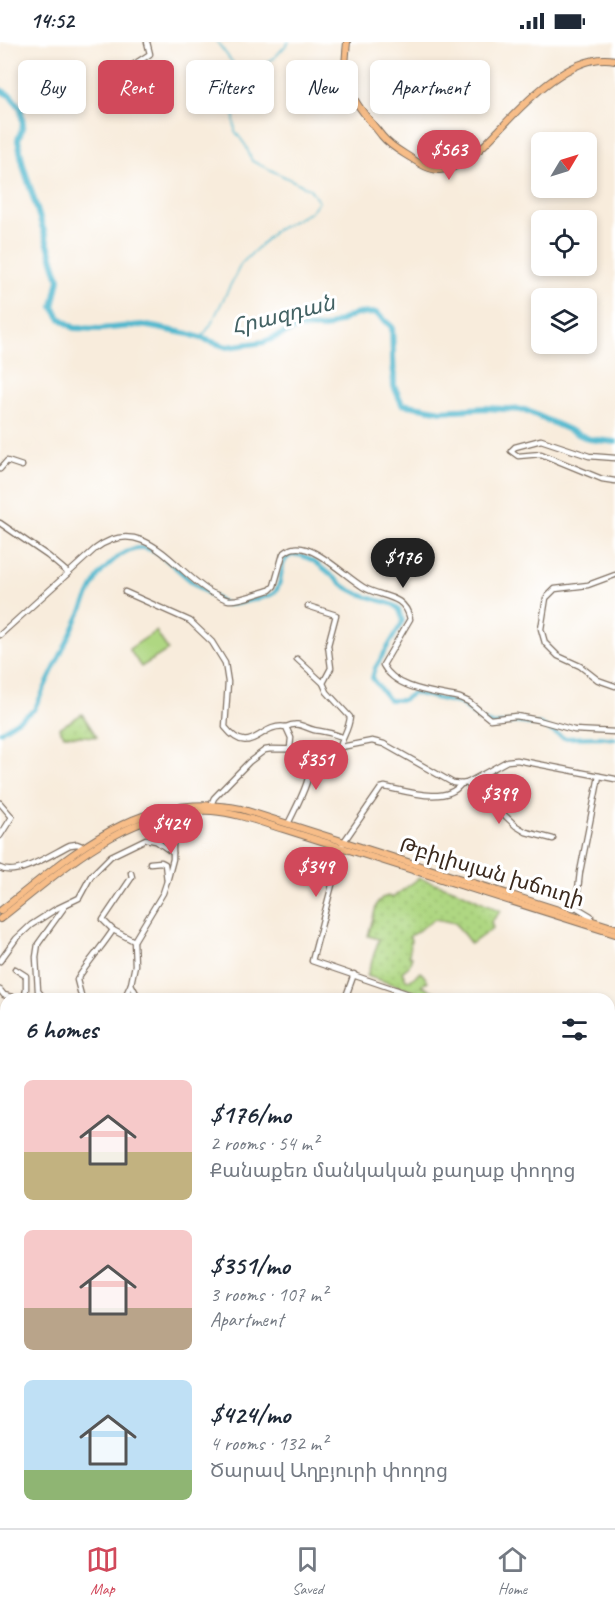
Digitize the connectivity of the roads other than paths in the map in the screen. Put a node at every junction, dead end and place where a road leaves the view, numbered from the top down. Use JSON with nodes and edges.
{"nodes":[{"id":1,"x":147,"y":42,"type":"edge"},
{"id":2,"x":347,"y":42,"type":"edge"},
{"id":3,"x":141,"y":60,"type":"edge"},
{"id":4,"x":615,"y":60,"type":"edge"},
{"id":5,"x":615,"y":458,"type":"edge"},
{"id":6,"x":22,"y":466,"type":"dead end"},
{"id":7,"x":0,"y":469,"type":"edge"},
{"id":8,"x":615,"y":482,"type":"edge"},
{"id":9,"x":0,"y":523,"type":"edge"},
{"id":10,"x":67,"y":572,"type":"junction"},
{"id":11,"x":615,"y":575,"type":"edge"},
{"id":12,"x":126,"y":592,"type":"dead end"},
{"id":13,"x":308,"y":606,"type":"dead end"},
{"id":14,"x":0,"y":634,"type":"edge"},
{"id":15,"x":297,"y":659,"type":"dead end"},
{"id":16,"x":323,"y":683,"type":"junction"},
{"id":17,"x":615,"y":686,"type":"edge"},
{"id":18,"x":286,"y":728,"type":"junction"},
{"id":19,"x":615,"y":732,"type":"edge"},
{"id":20,"x":342,"y":737,"type":"junction"},
{"id":21,"x":340,"y":747,"type":"junction"},
{"id":22,"x":290,"y":748,"type":"junction"},
{"id":23,"x":311,"y":750,"type":"junction"},
{"id":24,"x":599,"y":776,"type":"junction"},
{"id":25,"x":615,"y":779,"type":"edge"},
{"id":26,"x":468,"y":783,"type":"junction"},
{"id":27,"x":461,"y":784,"type":"junction"},
{"id":28,"x":0,"y":803,"type":"edge"},
{"id":29,"x":210,"y":808,"type":"junction"},
{"id":30,"x":173,"y":815,"type":"junction"},
{"id":31,"x":288,"y":824,"type":"junction"},
{"id":32,"x":0,"y":836,"type":"edge"},
{"id":33,"x":553,"y":839,"type":"dead end"},
{"id":34,"x":343,"y":845,"type":"junction"},
{"id":35,"x":82,"y":846,"type":"junction"},
{"id":36,"x":173,"y":853,"type":"junction"},
{"id":37,"x":150,"y":863,"type":"dead end"},
{"id":38,"x":0,"y":868,"type":"edge"},
{"id":39,"x":131,"y":873,"type":"dead end"},
{"id":40,"x":167,"y":881,"type":"junction"},
{"id":41,"x":66,"y":905,"type":"junction"},
{"id":42,"x":0,"y":911,"type":"edge"},
{"id":43,"x":0,"y":919,"type":"edge"},
{"id":44,"x":590,"y":920,"type":"junction"},
{"id":45,"x":615,"y":928,"type":"edge"},
{"id":46,"x":113,"y":930,"type":"junction"},
{"id":47,"x":615,"y":934,"type":"edge"},
{"id":48,"x":134,"y":941,"type":"junction"},
{"id":49,"x":0,"y":961,"type":"edge"},
{"id":50,"x":15,"y":969,"type":"dead end"},
{"id":51,"x":354,"y":974,"type":"junction"},
{"id":52,"x":131,"y":984,"type":"junction"},
{"id":53,"x":397,"y":990,"type":"junction"},
{"id":54,"x":38,"y":992,"type":"joint"},
{"id":55,"x":26,"y":993,"type":"joint"},
{"id":56,"x":80,"y":993,"type":"edge"},
{"id":57,"x":127,"y":993,"type":"edge"},
{"id":58,"x":136,"y":993,"type":"edge"},
{"id":59,"x":347,"y":993,"type":"edge"},
{"id":60,"x":396,"y":993,"type":"edge"},
{"id":61,"x":406,"y":993,"type":"edge"}],
"edges":[{"from":1,"to":3,"type":"street"},
{"from":2,"to":4,"type":"main road"},
{"from":5,"to":8,"type":"street"},
{"from":6,"to":7,"type":"street"},
{"from":9,"to":10,"type":"street"},
{"from":10,"to":14,"type":"street"},
{"from":10,"to":19,"type":"street"},
{"from":11,"to":17,"type":"street"},
{"from":12,"to":18,"type":"street"},
{"from":13,"to":16,"type":"street"},
{"from":15,"to":16,"type":"street"},
{"from":16,"to":20,"type":"street"},
{"from":18,"to":20,"type":"street"},
{"from":18,"to":22,"type":"street"},
{"from":20,"to":21,"type":"street"},
{"from":21,"to":23,"type":"street"},
{"from":21,"to":27,"type":"street"},
{"from":22,"to":23,"type":"street"},
{"from":22,"to":29,"type":"street"},
{"from":23,"to":31,"type":"street"},
{"from":24,"to":25,"type":"street"},
{"from":24,"to":26,"type":"street"},
{"from":24,"to":44,"type":"street"},
{"from":26,"to":27,"type":"street"},
{"from":26,"to":33,"type":"street"},
{"from":27,"to":34,"type":"street"},
{"from":28,"to":32,"type":"street"},
{"from":29,"to":30,"type":"main road","name":"Թբիլիսյան խճուղի"},
{"from":29,"to":31,"type":"main road","name":"Թբիլիսյան խճուղի"},
{"from":29,"to":34,"type":"main road","name":"Թբիլիսյան խճուղի"},
{"from":29,"to":35,"type":"main road","name":"Թբիլիսյան խճուղի"},
{"from":30,"to":36,"type":"street"},
{"from":30,"to":43,"type":"main road","name":"Թբիլիսյան խճուղի"},
{"from":31,"to":34,"type":"main road","name":"Թբիլիսյան խճուղի"},
{"from":34,"to":44,"type":"main road","name":"Թբիլիսյան խճուղի"},
{"from":34,"to":47,"type":"main road","name":"Թբիլիսյան խճուղի"},
{"from":34,"to":51,"type":"street"},
{"from":35,"to":38,"type":"street"},
{"from":35,"to":42,"type":"main road","name":"Թբիլիսյան խճուղի"},
{"from":36,"to":40,"type":"street"},
{"from":36,"to":41,"type":"street"},
{"from":37,"to":40,"type":"street"},
{"from":39,"to":46,"type":"street"},
{"from":40,"to":48,"type":"street"},
{"from":41,"to":49,"type":"street"},
{"from":41,"to":54,"type":"street"},
{"from":44,"to":45,"type":"main road","name":"Թբիլիսյան խճուղի"},
{"from":46,"to":48,"type":"street"},
{"from":46,"to":56,"type":"street"},
{"from":48,"to":52,"type":"street"},
{"from":50,"to":55,"type":"street"},
{"from":51,"to":53,"type":"street"},
{"from":51,"to":59,"type":"street"},
{"from":52,"to":57,"type":"street"},
{"from":52,"to":58,"type":"street"},
{"from":53,"to":60,"type":"street"},
{"from":53,"to":61,"type":"street"},
{"from":54,"to":55,"type":"street"}]}
